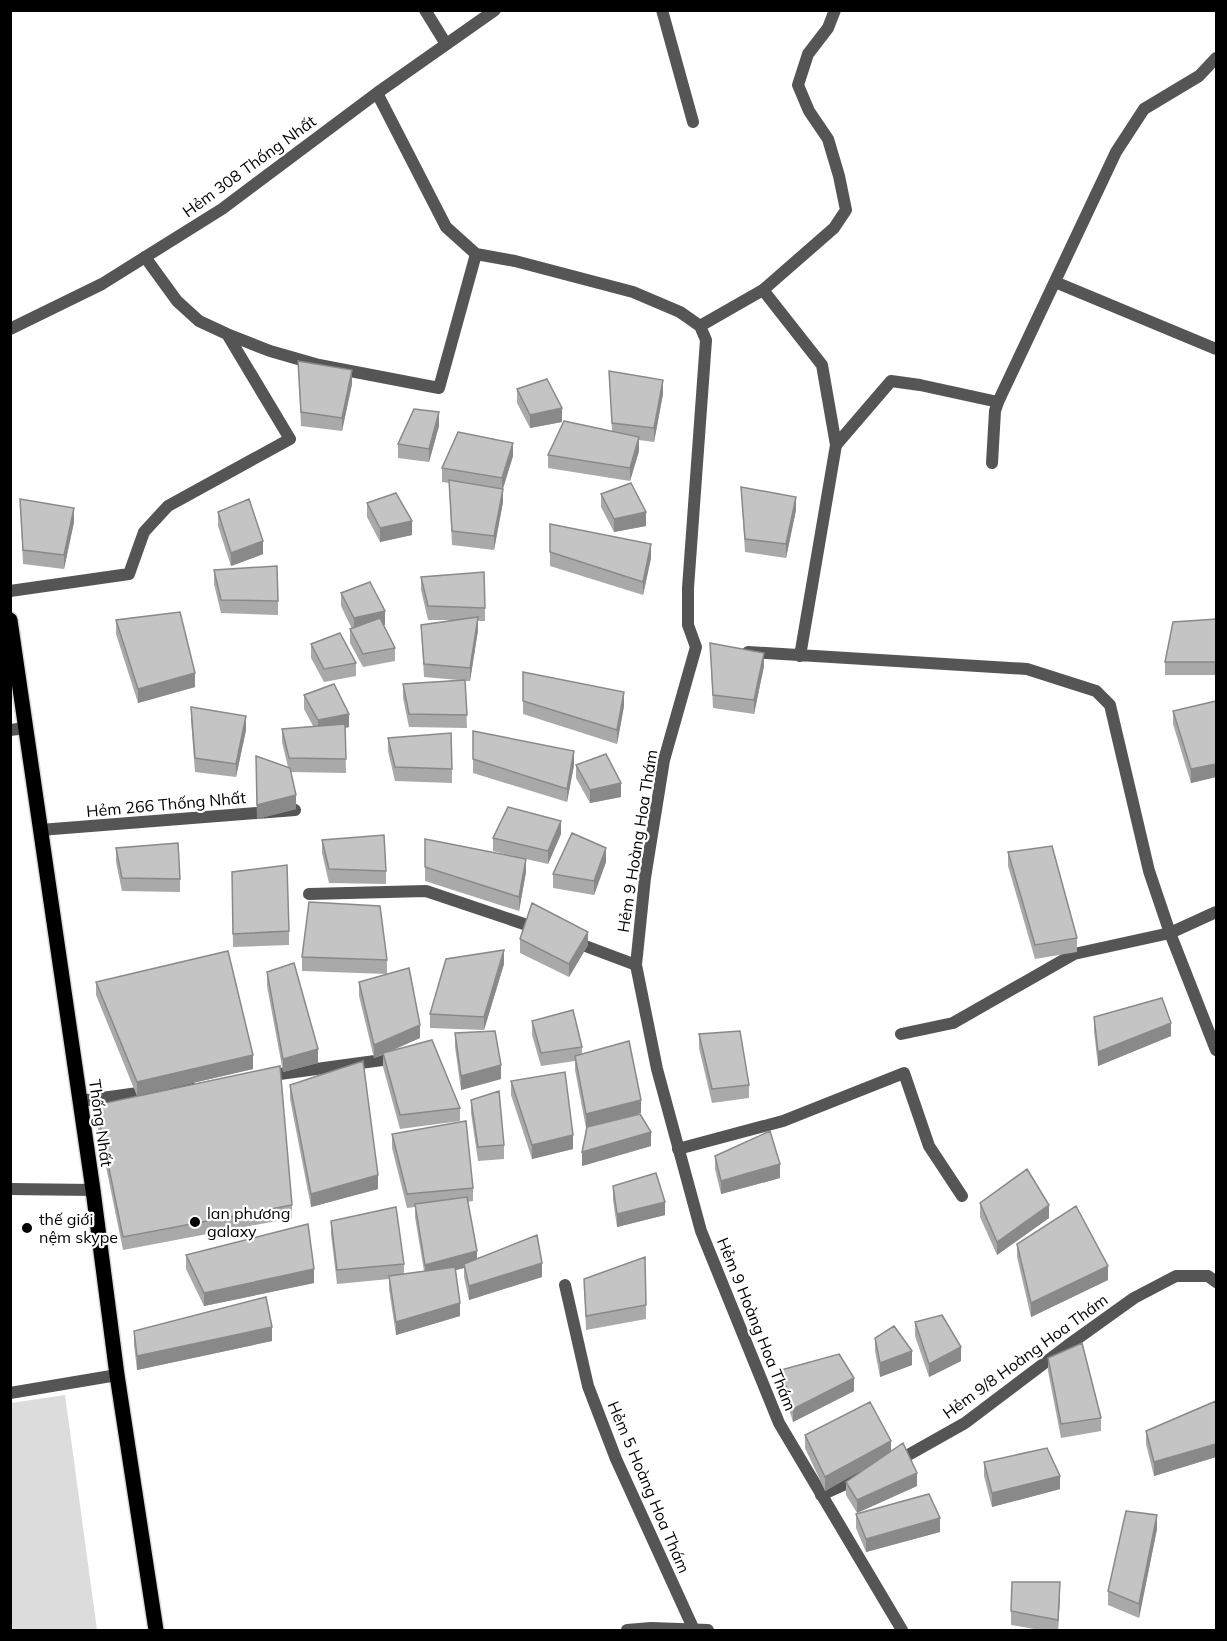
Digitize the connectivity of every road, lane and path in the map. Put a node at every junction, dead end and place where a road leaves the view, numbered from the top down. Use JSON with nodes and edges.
{"nodes":[{"id":1,"x":425,"y":10,"type":"edge"},
{"id":2,"x":495,"y":10,"type":"edge"},
{"id":3,"x":662,"y":10,"type":"edge"},
{"id":4,"x":835,"y":10,"type":"edge"},
{"id":5,"x":446,"y":44,"type":"junction"},
{"id":6,"x":1216,"y":58,"type":"edge"},
{"id":7,"x":376,"y":93,"type":"junction"},
{"id":8,"x":693,"y":122,"type":"dead end"},
{"id":9,"x":476,"y":254,"type":"junction"},
{"id":10,"x":145,"y":257,"type":"junction"},
{"id":11,"x":1055,"y":282,"type":"junction"},
{"id":12,"x":763,"y":290,"type":"junction"},
{"id":13,"x":700,"y":326,"type":"junction"},
{"id":14,"x":10,"y":329,"type":"edge"},
{"id":15,"x":227,"y":334,"type":"junction"},
{"id":16,"x":1216,"y":350,"type":"edge"},
{"id":17,"x":998,"y":402,"type":"junction"},
{"id":18,"x":836,"y":445,"type":"junction"},
{"id":19,"x":992,"y":463,"type":"dead end"},
{"id":20,"x":10,"y":591,"type":"edge"},
{"id":21,"x":10,"y":620,"type":"edge"},
{"id":22,"x":731,"y":650,"type":"edge"},
{"id":23,"x":800,"y":656,"type":"junction"},
{"id":24,"x":18,"y":729,"type":"edge"},
{"id":25,"x":295,"y":810,"type":"edge"},
{"id":26,"x":40,"y":830,"type":"junction"},
{"id":27,"x":309,"y":894,"type":"dead end"},
{"id":28,"x":1216,"y":912,"type":"edge"},
{"id":29,"x":1170,"y":933,"type":"junction"},
{"id":30,"x":636,"y":965,"type":"junction"},
{"id":31,"x":901,"y":1034,"type":"dead end"},
{"id":32,"x":1216,"y":1050,"type":"edge"},
{"id":33,"x":411,"y":1056,"type":"edge"},
{"id":34,"x":257,"y":1077,"type":"edge"},
{"id":35,"x":198,"y":1085,"type":"edge"},
{"id":36,"x":80,"y":1101,"type":"junction"},
{"id":37,"x":678,"y":1149,"type":"junction"},
{"id":38,"x":10,"y":1189,"type":"edge"},
{"id":39,"x":93,"y":1190,"type":"junction"},
{"id":40,"x":962,"y":1196,"type":"dead end"},
{"id":41,"x":1216,"y":1282,"type":"edge"},
{"id":42,"x":565,"y":1285,"type":"dead end"},
{"id":43,"x":117,"y":1375,"type":"junction"},
{"id":44,"x":10,"y":1393,"type":"edge"},
{"id":45,"x":821,"y":1494,"type":"junction"},
{"id":46,"x":156,"y":1630,"type":"edge"},
{"id":47,"x":627,"y":1630,"type":"edge"},
{"id":48,"x":694,"y":1630,"type":"edge"},
{"id":49,"x":708,"y":1630,"type":"edge"},
{"id":50,"x":902,"y":1630,"type":"edge"}],
"edges":[{"from":1,"to":5,"type":"street"},
{"from":2,"to":5,"type":"street","name":"Hẻm 308 Thống Nhất"},
{"from":3,"to":8,"type":"street"},
{"from":4,"to":12,"type":"street"},
{"from":5,"to":7,"type":"street","name":"Hẻm 308 Thống Nhất"},
{"from":6,"to":11,"type":"street"},
{"from":7,"to":9,"type":"street"},
{"from":7,"to":10,"type":"street","name":"Hẻm 308 Thống Nhất"},
{"from":9,"to":13,"type":"street"},
{"from":9,"to":15,"type":"street"},
{"from":10,"to":14,"type":"street","name":"Hẻm 308 Thống Nhất"},
{"from":10,"to":15,"type":"street"},
{"from":11,"to":16,"type":"street"},
{"from":11,"to":17,"type":"street"},
{"from":12,"to":13,"type":"street"},
{"from":12,"to":18,"type":"street"},
{"from":13,"to":30,"type":"street","name":"Hẻm 9 Hoàng Hoa Thám"},
{"from":15,"to":20,"type":"street"},
{"from":17,"to":18,"type":"street"},
{"from":17,"to":19,"type":"street"},
{"from":18,"to":23,"type":"street"},
{"from":21,"to":24,"type":"main road","name":"Thống Nhất"},
{"from":22,"to":23,"type":"street"},
{"from":23,"to":29,"type":"street"},
{"from":24,"to":26,"type":"main road","name":"Thống Nhất"},
{"from":25,"to":26,"type":"street","name":"Hẻm 266 Thống Nhất"},
{"from":26,"to":36,"type":"main road","name":"Thống Nhất"},
{"from":27,"to":30,"type":"street"},
{"from":28,"to":29,"type":"street"},
{"from":29,"to":31,"type":"street"},
{"from":29,"to":32,"type":"street"},
{"from":30,"to":37,"type":"street","name":"Hẻm 9 Hoàng Hoa Thám"},
{"from":33,"to":34,"type":"street"},
{"from":35,"to":36,"type":"street"},
{"from":36,"to":39,"type":"main road","name":"Thống Nhất"},
{"from":37,"to":40,"type":"street"},
{"from":37,"to":45,"type":"street","name":"Hẻm 9 Hoàng Hoa Thám"},
{"from":38,"to":39,"type":"street"},
{"from":39,"to":43,"type":"main road","name":"Thống Nhất"},
{"from":41,"to":45,"type":"street","name":"Hẻm 9/8 Hoàng Hoa Thám"},
{"from":42,"to":48,"type":"street","name":"Hẻm 5 Hoàng Hoa Thám"},
{"from":43,"to":44,"type":"street"},
{"from":43,"to":46,"type":"main road","name":"Thống Nhất"},
{"from":45,"to":50,"type":"street","name":"Hẻm 9 Hoàng Hoa Thám"},
{"from":47,"to":48,"type":"street"},
{"from":48,"to":49,"type":"street"}]}
